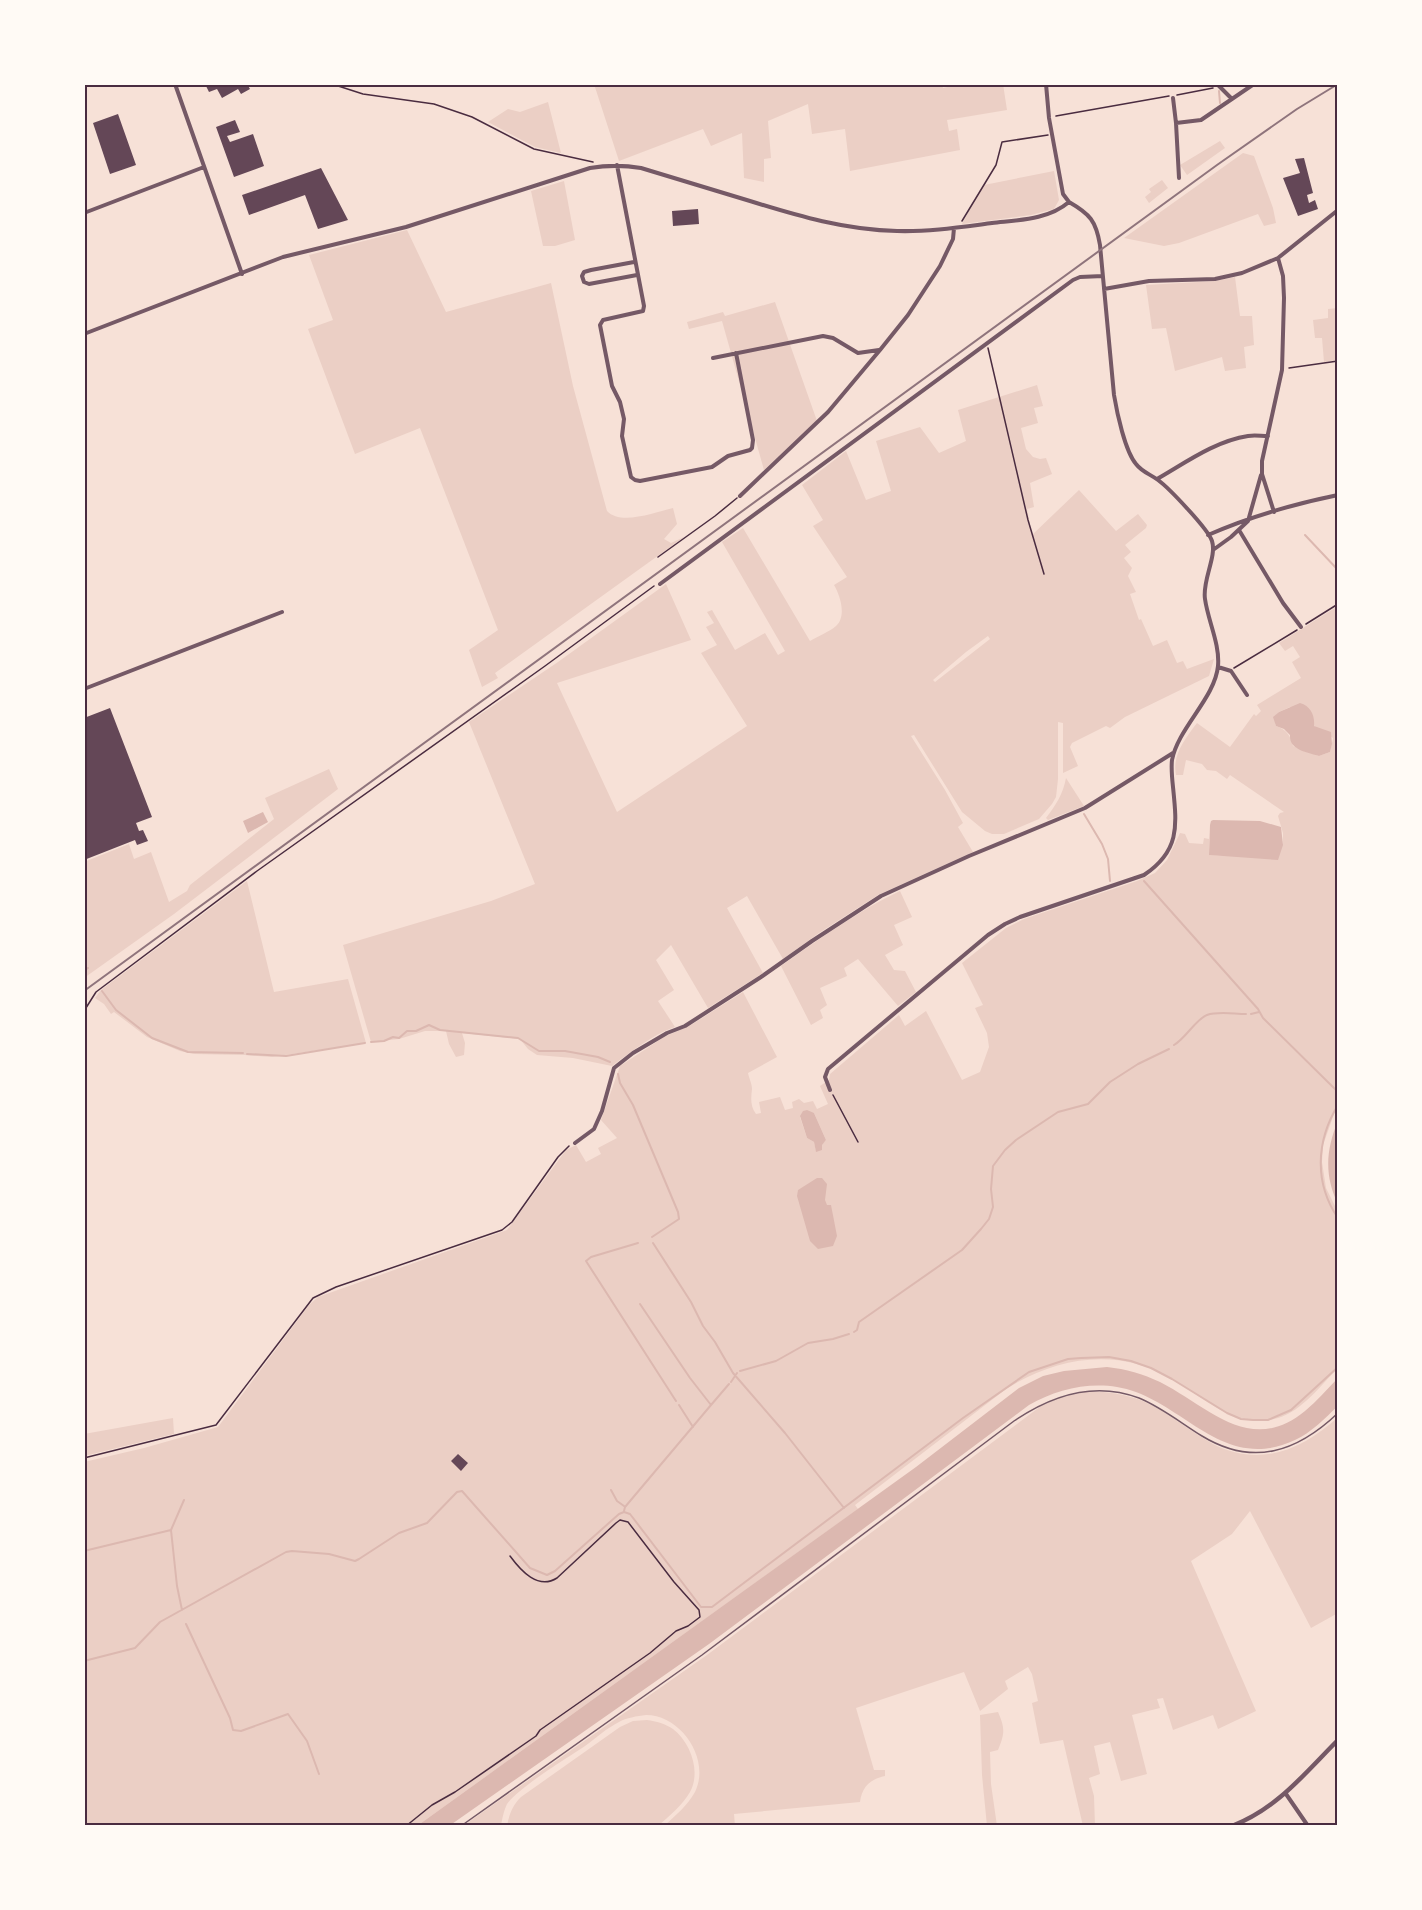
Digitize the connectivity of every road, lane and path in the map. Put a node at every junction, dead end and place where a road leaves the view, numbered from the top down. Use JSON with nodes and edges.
{"nodes":[{"id":1,"x":175,"y":84,"type":"edge"},
{"id":2,"x":332,"y":84,"type":"edge"},
{"id":3,"x":1046,"y":84,"type":"edge"},
{"id":4,"x":1254,"y":84,"type":"edge"},
{"id":5,"x":1218,"y":86,"type":"edge"},
{"id":6,"x":1173,"y":98,"type":"dead end"},
{"id":7,"x":1232,"y":99,"type":"junction"},
{"id":8,"x":1049,"y":118,"type":"junction"},
{"id":9,"x":1176,"y":123,"type":"junction"},
{"id":10,"x":1052,"y":135,"type":"junction"},
{"id":11,"x":608,"y":165,"type":"junction"},
{"id":12,"x":617,"y":165,"type":"junction"},
{"id":13,"x":204,"y":167,"type":"junction"},
{"id":14,"x":1179,"y":178,"type":"dead end"},
{"id":15,"x":1070,"y":202,"type":"junction"},
{"id":16,"x":1338,"y":210,"type":"edge"},
{"id":17,"x":84,"y":213,"type":"edge"},
{"id":18,"x":961,"y":227,"type":"junction"},
{"id":19,"x":954,"y":228,"type":"junction"},
{"id":20,"x":1278,"y":258,"type":"junction"},
{"id":21,"x":634,"y":262,"type":"junction"},
{"id":22,"x":242,"y":274,"type":"junction"},
{"id":23,"x":637,"y":275,"type":"junction"},
{"id":24,"x":1103,"y":276,"type":"junction"},
{"id":25,"x":1104,"y":289,"type":"junction"},
{"id":26,"x":84,"y":334,"type":"edge"},
{"id":27,"x":987,"y":344,"type":"junction"},
{"id":28,"x":880,"y":350,"type":"junction"},
{"id":29,"x":736,"y":353,"type":"junction"},
{"id":30,"x":713,"y":358,"type":"dead end"},
{"id":31,"x":1338,"y":360,"type":"edge"},
{"id":32,"x":1282,"y":370,"type":"junction"},
{"id":33,"x":1268,"y":436,"type":"junction"},
{"id":34,"x":1262,"y":474,"type":"junction"},
{"id":35,"x":1157,"y":480,"type":"junction"},
{"id":36,"x":1338,"y":495,"type":"edge"},
{"id":37,"x":740,"y":496,"type":"joint"},
{"id":38,"x":1274,"y":512,"type":"junction"},
{"id":39,"x":1248,"y":521,"type":"junction"},
{"id":40,"x":1239,"y":530,"type":"junction"},
{"id":41,"x":1208,"y":535,"type":"junction"},
{"id":42,"x":1213,"y":550,"type":"junction"},
{"id":43,"x":658,"y":557,"type":"dead end"},
{"id":44,"x":1044,"y":574,"type":"dead end"},
{"id":45,"x":660,"y":584,"type":"joint"},
{"id":46,"x":1338,"y":604,"type":"edge"},
{"id":47,"x":282,"y":612,"type":"dead end"},
{"id":48,"x":1301,"y":627,"type":"junction"},
{"id":49,"x":1218,"y":667,"type":"junction"},
{"id":50,"x":1231,"y":670,"type":"junction"},
{"id":51,"x":84,"y":689,"type":"edge"},
{"id":52,"x":1247,"y":695,"type":"dead end"},
{"id":53,"x":1174,"y":753,"type":"junction"},
{"id":54,"x":84,"y":1011,"type":"edge"},
{"id":55,"x":830,"y":1090,"type":"joint"},
{"id":56,"x":858,"y":1142,"type":"dead end"},
{"id":57,"x":575,"y":1143,"type":"joint"},
{"id":58,"x":1338,"y":1413,"type":"edge"},
{"id":59,"x":84,"y":1458,"type":"edge"},
{"id":60,"x":510,"y":1556,"type":"dead end"},
{"id":61,"x":1338,"y":1740,"type":"edge"},
{"id":62,"x":1286,"y":1794,"type":"junction"},
{"id":63,"x":406,"y":1826,"type":"edge"},
{"id":64,"x":461,"y":1826,"type":"edge"},
{"id":65,"x":1232,"y":1826,"type":"edge"},
{"id":66,"x":1308,"y":1826,"type":"edge"}],
"edges":[{"from":1,"to":13,"type":"street"},
{"from":2,"to":11,"type":"path"},
{"from":3,"to":8,"type":"street"},
{"from":4,"to":7,"type":"street"},
{"from":5,"to":7,"type":"street"},
{"from":5,"to":8,"type":"path"},
{"from":6,"to":9,"type":"street"},
{"from":7,"to":9,"type":"street"},
{"from":8,"to":10,"type":"street"},
{"from":9,"to":14,"type":"street"},
{"from":10,"to":15,"type":"street"},
{"from":10,"to":18,"type":"path"},
{"from":11,"to":12,"type":"street"},
{"from":11,"to":22,"type":"street"},
{"from":12,"to":19,"type":"street"},
{"from":12,"to":21,"type":"street"},
{"from":13,"to":17,"type":"street"},
{"from":13,"to":22,"type":"street"},
{"from":15,"to":18,"type":"street"},
{"from":15,"to":24,"type":"street"},
{"from":16,"to":20,"type":"street"},
{"from":18,"to":19,"type":"street"},
{"from":19,"to":28,"type":"street"},
{"from":20,"to":25,"type":"street"},
{"from":20,"to":32,"type":"street"},
{"from":21,"to":23,"type":"street"},
{"from":21,"to":23,"type":"street"},
{"from":22,"to":26,"type":"street"},
{"from":23,"to":29,"type":"street"},
{"from":24,"to":25,"type":"street"},
{"from":24,"to":27,"type":"street"},
{"from":25,"to":35,"type":"street"},
{"from":27,"to":44,"type":"path"},
{"from":27,"to":45,"type":"street"},
{"from":28,"to":29,"type":"street"},
{"from":28,"to":37,"type":"street"},
{"from":29,"to":30,"type":"street"},
{"from":31,"to":32,"type":"path"},
{"from":32,"to":33,"type":"street"},
{"from":33,"to":34,"type":"street"},
{"from":33,"to":35,"type":"street"},
{"from":34,"to":38,"type":"street"},
{"from":34,"to":39,"type":"street"},
{"from":35,"to":41,"type":"street"},
{"from":36,"to":38,"type":"street"},
{"from":37,"to":43,"type":"path"},
{"from":38,"to":39,"type":"street"},
{"from":39,"to":40,"type":"street"},
{"from":39,"to":41,"type":"street"},
{"from":40,"to":42,"type":"street"},
{"from":40,"to":48,"type":"street"},
{"from":41,"to":42,"type":"street"},
{"from":42,"to":49,"type":"street"},
{"from":45,"to":54,"type":"path"},
{"from":46,"to":48,"type":"path"},
{"from":47,"to":51,"type":"street"},
{"from":48,"to":50,"type":"path"},
{"from":49,"to":50,"type":"street"},
{"from":49,"to":53,"type":"street"},
{"from":50,"to":52,"type":"street"},
{"from":53,"to":55,"type":"street"},
{"from":53,"to":57,"type":"street"},
{"from":55,"to":56,"type":"path"},
{"from":57,"to":59,"type":"path"},
{"from":58,"to":64,"type":"lane"},
{"from":60,"to":63,"type":"path"},
{"from":61,"to":62,"type":"street"},
{"from":62,"to":65,"type":"street"},
{"from":62,"to":66,"type":"street"}]}
